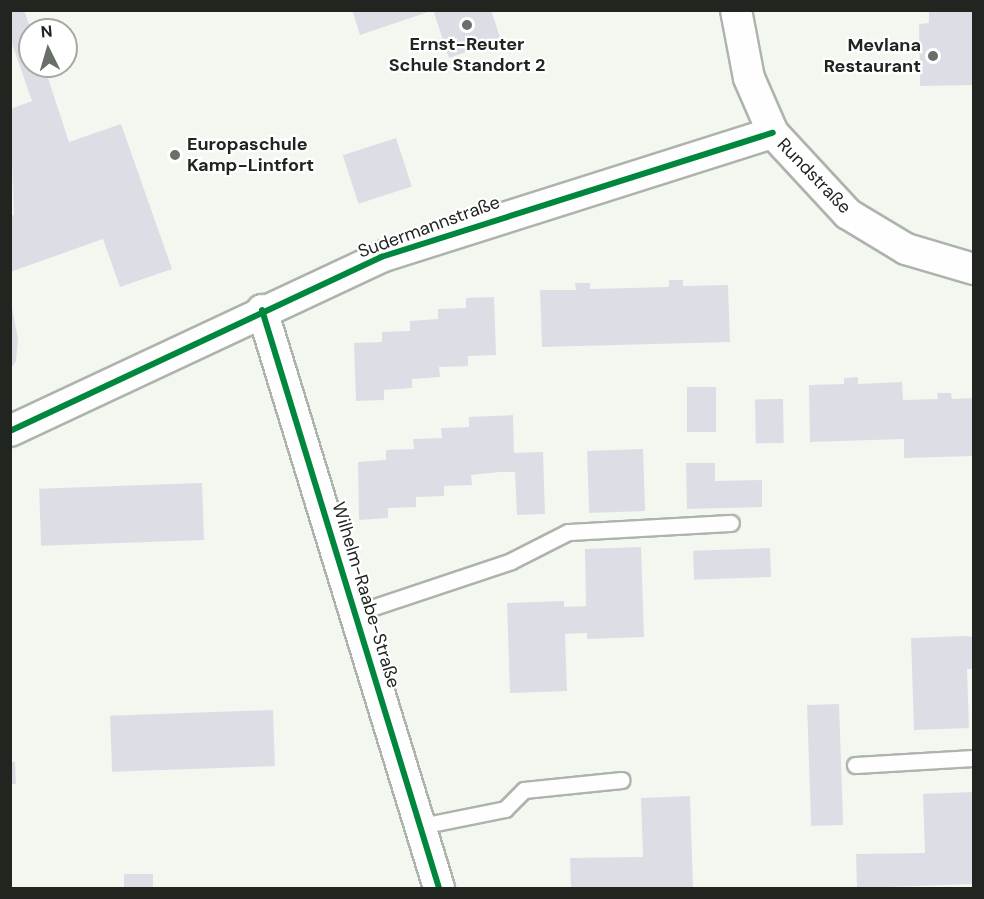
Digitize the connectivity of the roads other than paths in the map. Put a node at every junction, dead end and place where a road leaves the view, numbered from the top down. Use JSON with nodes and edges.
{"nodes":[{"id":1,"x":736,"y":10,"type":"edge"},
{"id":2,"x":773,"y":133,"type":"junction"},
{"id":3,"x":974,"y":269,"type":"edge"},
{"id":4,"x":262,"y":310,"type":"junction"},
{"id":5,"x":10,"y":431,"type":"edge"},
{"id":6,"x":731,"y":523,"type":"dead end"},
{"id":7,"x":356,"y":613,"type":"junction"},
{"id":8,"x":974,"y":759,"type":"edge"},
{"id":9,"x":855,"y":765,"type":"dead end"},
{"id":10,"x":621,"y":780,"type":"dead end"},
{"id":11,"x":421,"y":826,"type":"junction"},
{"id":12,"x":439,"y":888,"type":"edge"}],
"edges":[{"from":1,"to":2,"type":"street","name":"Rundstraße"},
{"from":2,"to":3,"type":"street","name":"Rundstraße"},
{"from":2,"to":4,"type":"street","name":"Sudermannstraße"},
{"from":4,"to":5,"type":"street","name":"Sudermannstraße"},
{"from":4,"to":7,"type":"street","name":"Wilhelm-Raabe-Straße"},
{"from":6,"to":7,"type":"lane"},
{"from":7,"to":11,"type":"street","name":"Wilhelm-Raabe-Straße"},
{"from":8,"to":9,"type":"lane"},
{"from":10,"to":11,"type":"lane"},
{"from":11,"to":12,"type":"street","name":"Wilhelm-Raabe-Straße"}]}
